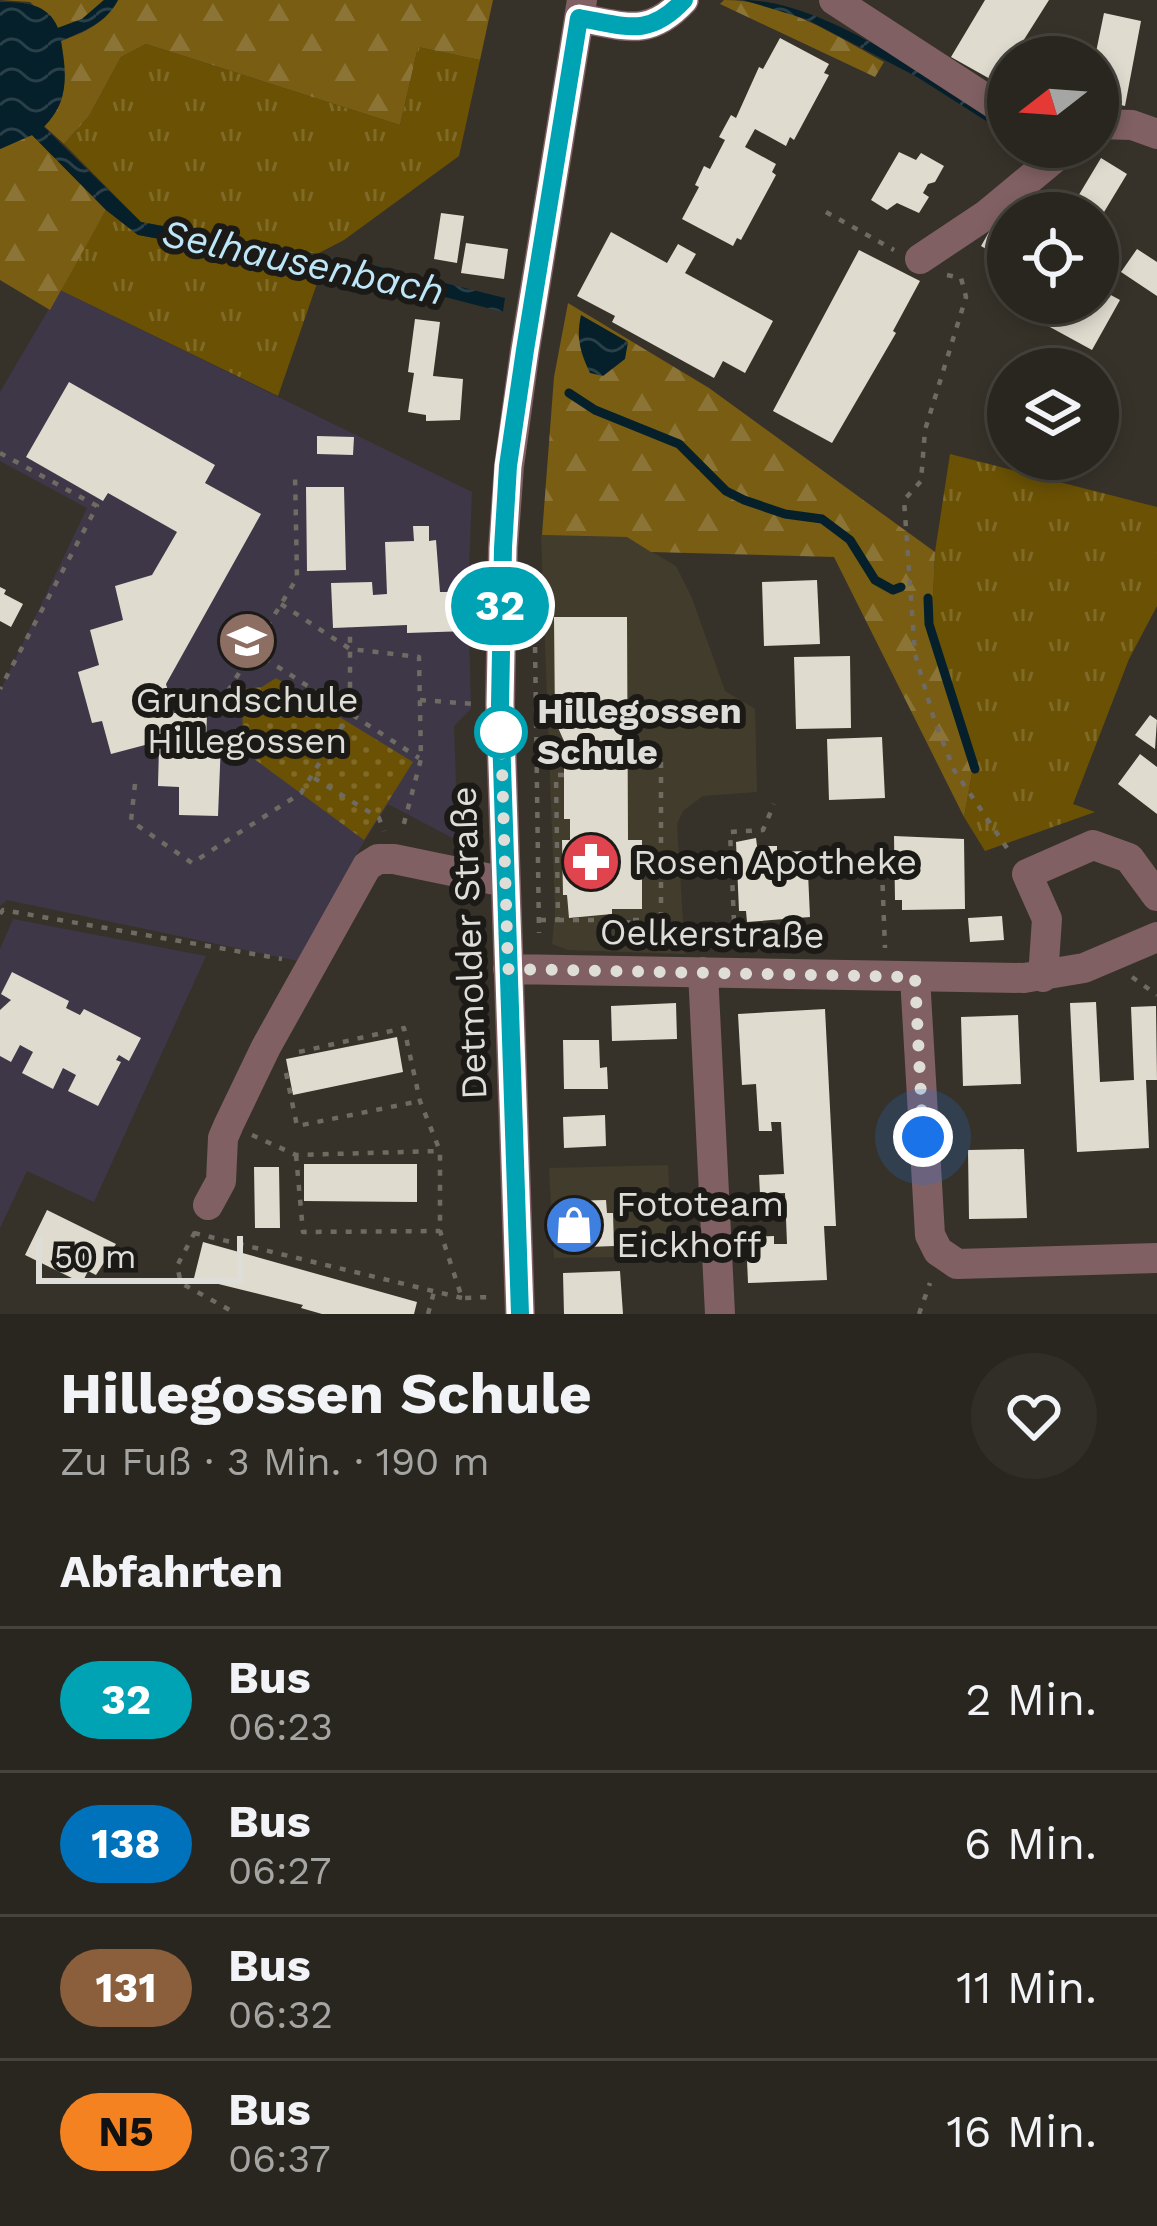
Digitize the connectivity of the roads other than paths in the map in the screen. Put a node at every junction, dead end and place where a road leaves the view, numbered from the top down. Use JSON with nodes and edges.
{"nodes":[{"id":1,"x":684,"y":0,"type":"edge"},
{"id":2,"x":834,"y":0,"type":"edge"},
{"id":3,"x":581,"y":9,"type":"edge"},
{"id":4,"x":987,"y":98,"type":"edge"},
{"id":5,"x":1119,"y":124,"type":"edge"},
{"id":6,"x":1157,"y":134,"type":"edge"},
{"id":7,"x":1041,"y":168,"type":"edge"},
{"id":8,"x":920,"y":259,"type":"road end"},
{"id":9,"x":505,"y":882,"type":"junction"},
{"id":10,"x":1157,"y":896,"type":"edge"},
{"id":11,"x":1157,"y":937,"type":"edge"},
{"id":12,"x":518,"y":969,"type":"junction"},
{"id":13,"x":703,"y":973,"type":"junction"},
{"id":14,"x":900,"y":977,"type":"junction"},
{"id":15,"x":1043,"y":977,"type":"junction"},
{"id":16,"x":201,"y":1219,"type":"road end"},
{"id":17,"x":1157,"y":1258,"type":"edge"},
{"id":18,"x":520,"y":1305,"type":"edge"},
{"id":19,"x":720,"y":1314,"type":"edge"}],
"edges":[{"from":1,"to":3,"type":"street"},
{"from":2,"to":4,"type":"street"},
{"from":3,"to":9,"type":"street","name":"Detmolder Straße"},
{"from":5,"to":6,"type":"street"},
{"from":7,"to":8,"type":"street"},
{"from":9,"to":12,"type":"street","name":"Detmolder Straße"},
{"from":9,"to":16,"type":"street"},
{"from":10,"to":15,"type":"street"},
{"from":11,"to":15,"type":"street","name":"Oelkerstraße"},
{"from":12,"to":13,"type":"street","name":"Oelkerstraße"},
{"from":12,"to":18,"type":"street","name":"Detmolder Straße"},
{"from":13,"to":14,"type":"street","name":"Oelkerstraße"},
{"from":13,"to":19,"type":"street"},
{"from":14,"to":15,"type":"street","name":"Oelkerstraße"},
{"from":14,"to":17,"type":"street"}]}
